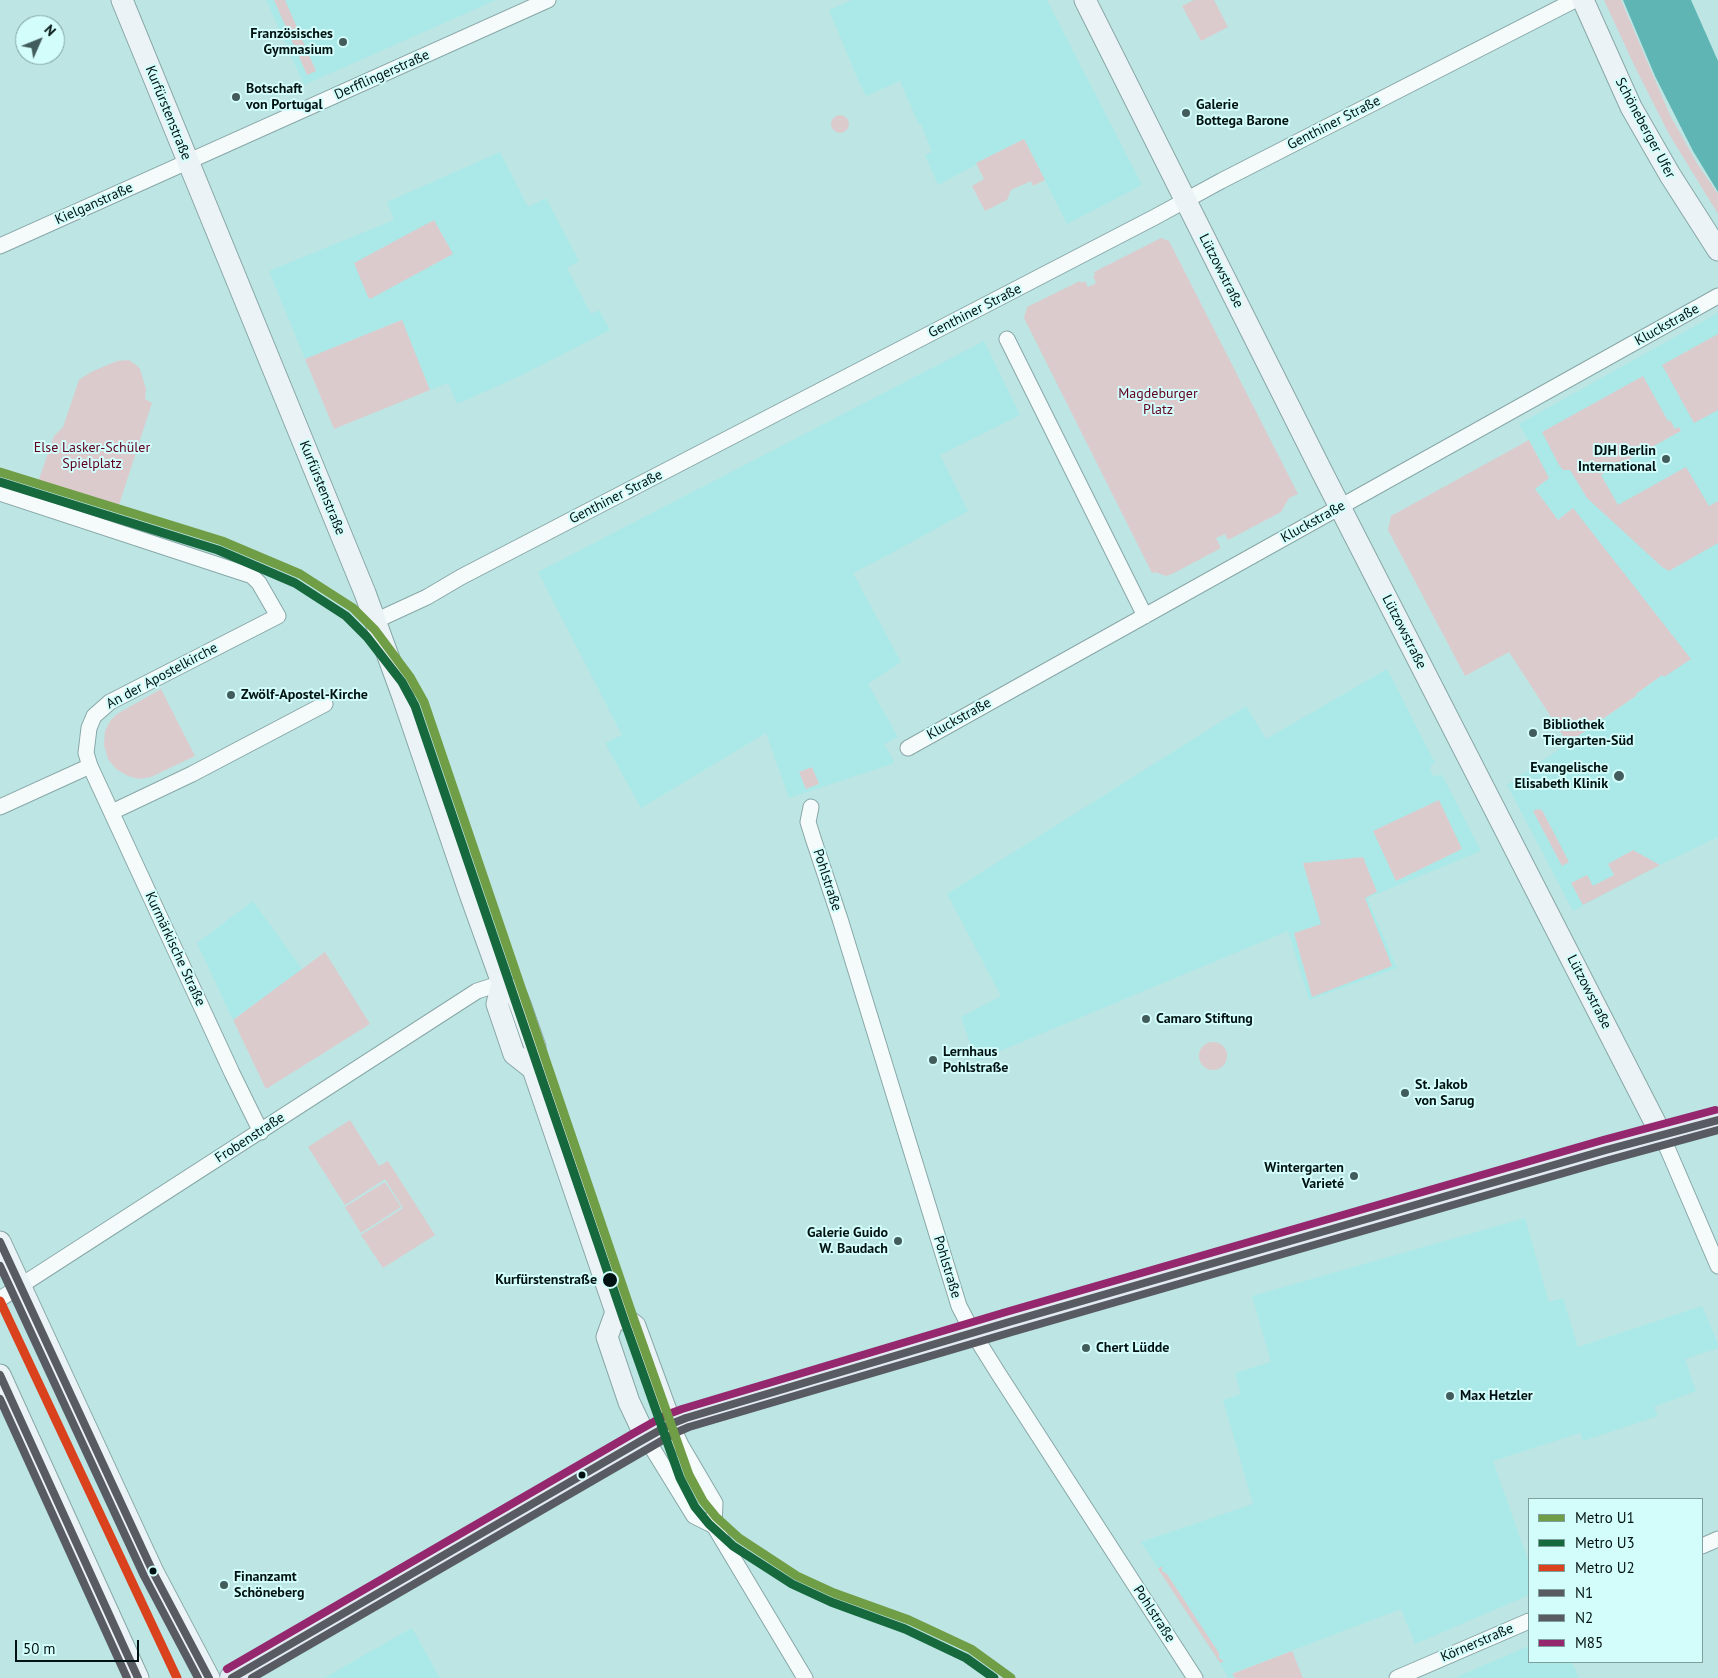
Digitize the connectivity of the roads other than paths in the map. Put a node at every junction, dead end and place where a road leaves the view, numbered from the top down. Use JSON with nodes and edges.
{"nodes":[{"id":1,"x":122,"y":0,"type":"edge"},
{"id":2,"x":548,"y":0,"type":"edge"},
{"id":3,"x":1085,"y":0,"type":"edge"},
{"id":4,"x":1575,"y":0,"type":"edge"},
{"id":5,"x":1582,"y":0,"type":"edge"},
{"id":6,"x":189,"y":162,"type":"junction"},
{"id":7,"x":1186,"y":200,"type":"junction"},
{"id":8,"x":0,"y":246,"type":"edge"},
{"id":9,"x":1718,"y":250,"type":"edge"},
{"id":10,"x":1718,"y":296,"type":"edge"},
{"id":11,"x":1007,"y":338,"type":"dead end"},
{"id":12,"x":0,"y":493,"type":"edge"},
{"id":13,"x":1340,"y":507,"type":"junction"},
{"id":14,"x":1145,"y":616,"type":"junction"},
{"id":15,"x":375,"y":620,"type":"junction"},
{"id":16,"x":325,"y":704,"type":"dead end"},
{"id":17,"x":908,"y":748,"type":"dead end"},
{"id":18,"x":90,"y":766,"type":"junction"},
{"id":19,"x":0,"y":807,"type":"edge"},
{"id":20,"x":811,"y":807,"type":"dead end"},
{"id":21,"x":112,"y":812,"type":"junction"},
{"id":22,"x":502,"y":983,"type":"junction"},
{"id":23,"x":1718,"y":1120,"type":"edge"},
{"id":24,"x":261,"y":1132,"type":"junction"},
{"id":25,"x":1662,"y":1136,"type":"junction"},
{"id":26,"x":0,"y":1242,"type":"edge"},
{"id":27,"x":1718,"y":1266,"type":"edge"},
{"id":28,"x":20,"y":1286,"type":"junction"},
{"id":29,"x":0,"y":1299,"type":"edge"},
{"id":30,"x":616,"y":1312,"type":"junction"},
{"id":31,"x":973,"y":1333,"type":"junction"},
{"id":32,"x":0,"y":1375,"type":"edge"},
{"id":33,"x":671,"y":1424,"type":"junction"},
{"id":34,"x":646,"y":1438,"type":"junction"},
{"id":35,"x":714,"y":1526,"type":"junction"},
{"id":36,"x":1718,"y":1539,"type":"edge"},
{"id":37,"x":1703,"y":1546,"type":"edge"},
{"id":38,"x":1528,"y":1621,"type":"edge"},
{"id":39,"x":138,"y":1678,"type":"edge"},
{"id":40,"x":209,"y":1678,"type":"edge"},
{"id":41,"x":232,"y":1678,"type":"edge"},
{"id":42,"x":805,"y":1678,"type":"edge"},
{"id":43,"x":1195,"y":1678,"type":"edge"},
{"id":44,"x":1397,"y":1678,"type":"edge"}],
"edges":[{"from":1,"to":6,"type":"street","name":"Kurfürstenstraße"},
{"from":2,"to":6,"type":"street","name":"Derfflingerstraße"},
{"from":3,"to":7,"type":"street","name":"Lützowstraße"},
{"from":4,"to":7,"type":"street","name":"Genthiner Straße"},
{"from":5,"to":9,"type":"street","name":"Schöneberger Ufer"},
{"from":6,"to":8,"type":"street","name":"Kielganstraße"},
{"from":6,"to":15,"type":"street","name":"Kurfürstenstraße"},
{"from":7,"to":13,"type":"street","name":"Lützowstraße"},
{"from":7,"to":15,"type":"street","name":"Genthiner Straße"},
{"from":10,"to":13,"type":"street","name":"Kluckstraße"},
{"from":11,"to":14,"type":"street"},
{"from":12,"to":18,"type":"street","name":"An der Apostelkirche"},
{"from":13,"to":14,"type":"street","name":"Kluckstraße"},
{"from":13,"to":25,"type":"street","name":"Lützowstraße"},
{"from":14,"to":17,"type":"street","name":"Kluckstraße"},
{"from":15,"to":22,"type":"street","name":"Kurfürstenstraße"},
{"from":16,"to":21,"type":"street"},
{"from":18,"to":19,"type":"street"},
{"from":18,"to":21,"type":"street","name":"Kurmärkische Straße"},
{"from":20,"to":31,"type":"street","name":"Pohlstraße"},
{"from":21,"to":24,"type":"street","name":"Kurmärkische Straße"},
{"from":22,"to":24,"type":"street","name":"Frobenstraße"},
{"from":22,"to":30,"type":"street","name":"Kurfürstenstraße"},
{"from":23,"to":25,"type":"main road"},
{"from":24,"to":28,"type":"street","name":"Frobenstraße"},
{"from":25,"to":27,"type":"street","name":"Lützowstraße"},
{"from":25,"to":31,"type":"main road"},
{"from":26,"to":28,"type":"street"},
{"from":28,"to":29,"type":"street","name":"Frobenstraße"},
{"from":28,"to":40,"type":"street"},
{"from":30,"to":33,"type":"street"},
{"from":30,"to":34,"type":"street"},
{"from":31,"to":33,"type":"main road"},
{"from":31,"to":43,"type":"street","name":"Pohlstraße"},
{"from":32,"to":39,"type":"street"},
{"from":33,"to":34,"type":"main road"},
{"from":33,"to":35,"type":"street"},
{"from":34,"to":35,"type":"street"},
{"from":34,"to":41,"type":"main road"},
{"from":35,"to":42,"type":"street"},
{"from":36,"to":37,"type":"street"},
{"from":38,"to":44,"type":"street","name":"Körnerstraße"}]}
